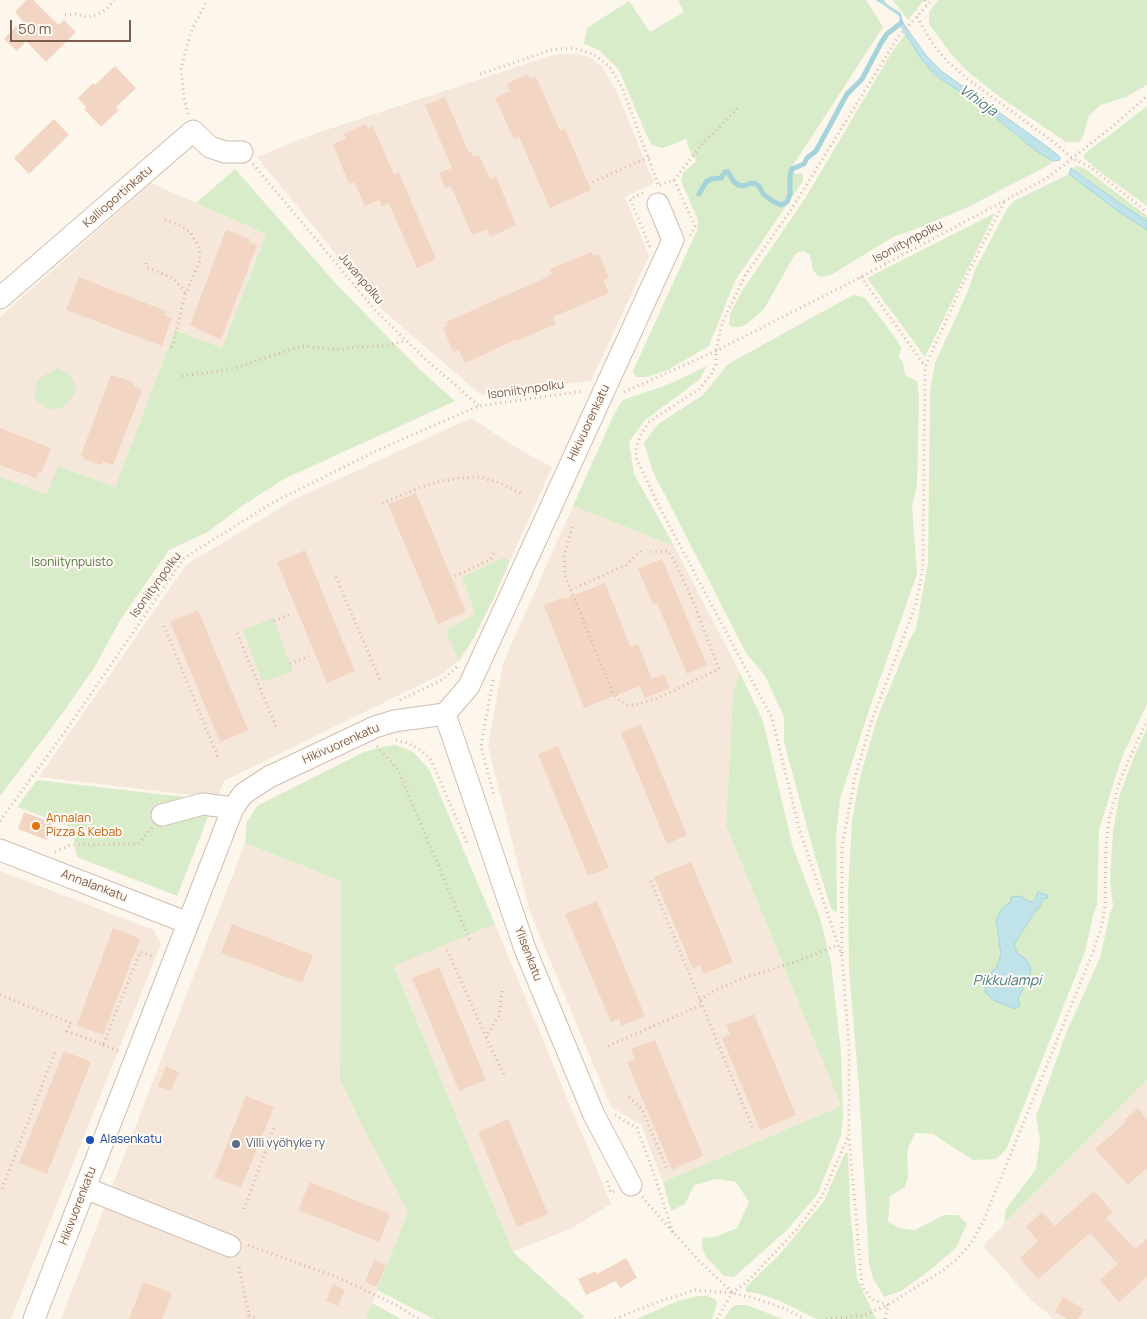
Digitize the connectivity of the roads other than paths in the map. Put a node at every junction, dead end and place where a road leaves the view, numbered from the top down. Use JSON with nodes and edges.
{"nodes":[{"id":1,"x":242,"y":152,"type":"road end"},
{"id":2,"x":659,"y":195,"type":"road end"},
{"id":3,"x":0,"y":298,"type":"edge"},
{"id":4,"x":445,"y":714,"type":"junction"},
{"id":5,"x":233,"y":808,"type":"junction"},
{"id":6,"x":162,"y":815,"type":"road end"},
{"id":7,"x":0,"y":850,"type":"edge"},
{"id":8,"x":188,"y":923,"type":"junction"},
{"id":9,"x":631,"y":1185,"type":"road end"},
{"id":10,"x":85,"y":1188,"type":"junction"},
{"id":11,"x":230,"y":1246,"type":"road end"},
{"id":12,"x":34,"y":1319,"type":"edge"}],
"edges":[{"from":1,"to":3,"type":"street","name":"Kallioportinkatu"},
{"from":2,"to":4,"type":"street","name":"Hikivuorenkatu"},
{"from":4,"to":5,"type":"street","name":"Hikivuorenkatu"},
{"from":4,"to":9,"type":"street","name":"Ylisenkatu"},
{"from":5,"to":6,"type":"street"},
{"from":5,"to":8,"type":"street","name":"Hikivuorenkatu"},
{"from":7,"to":8,"type":"street","name":"Annalankatu"},
{"from":8,"to":10,"type":"street","name":"Hikivuorenkatu"},
{"from":10,"to":11,"type":"street"},
{"from":10,"to":12,"type":"street","name":"Hikivuorenkatu"}]}
